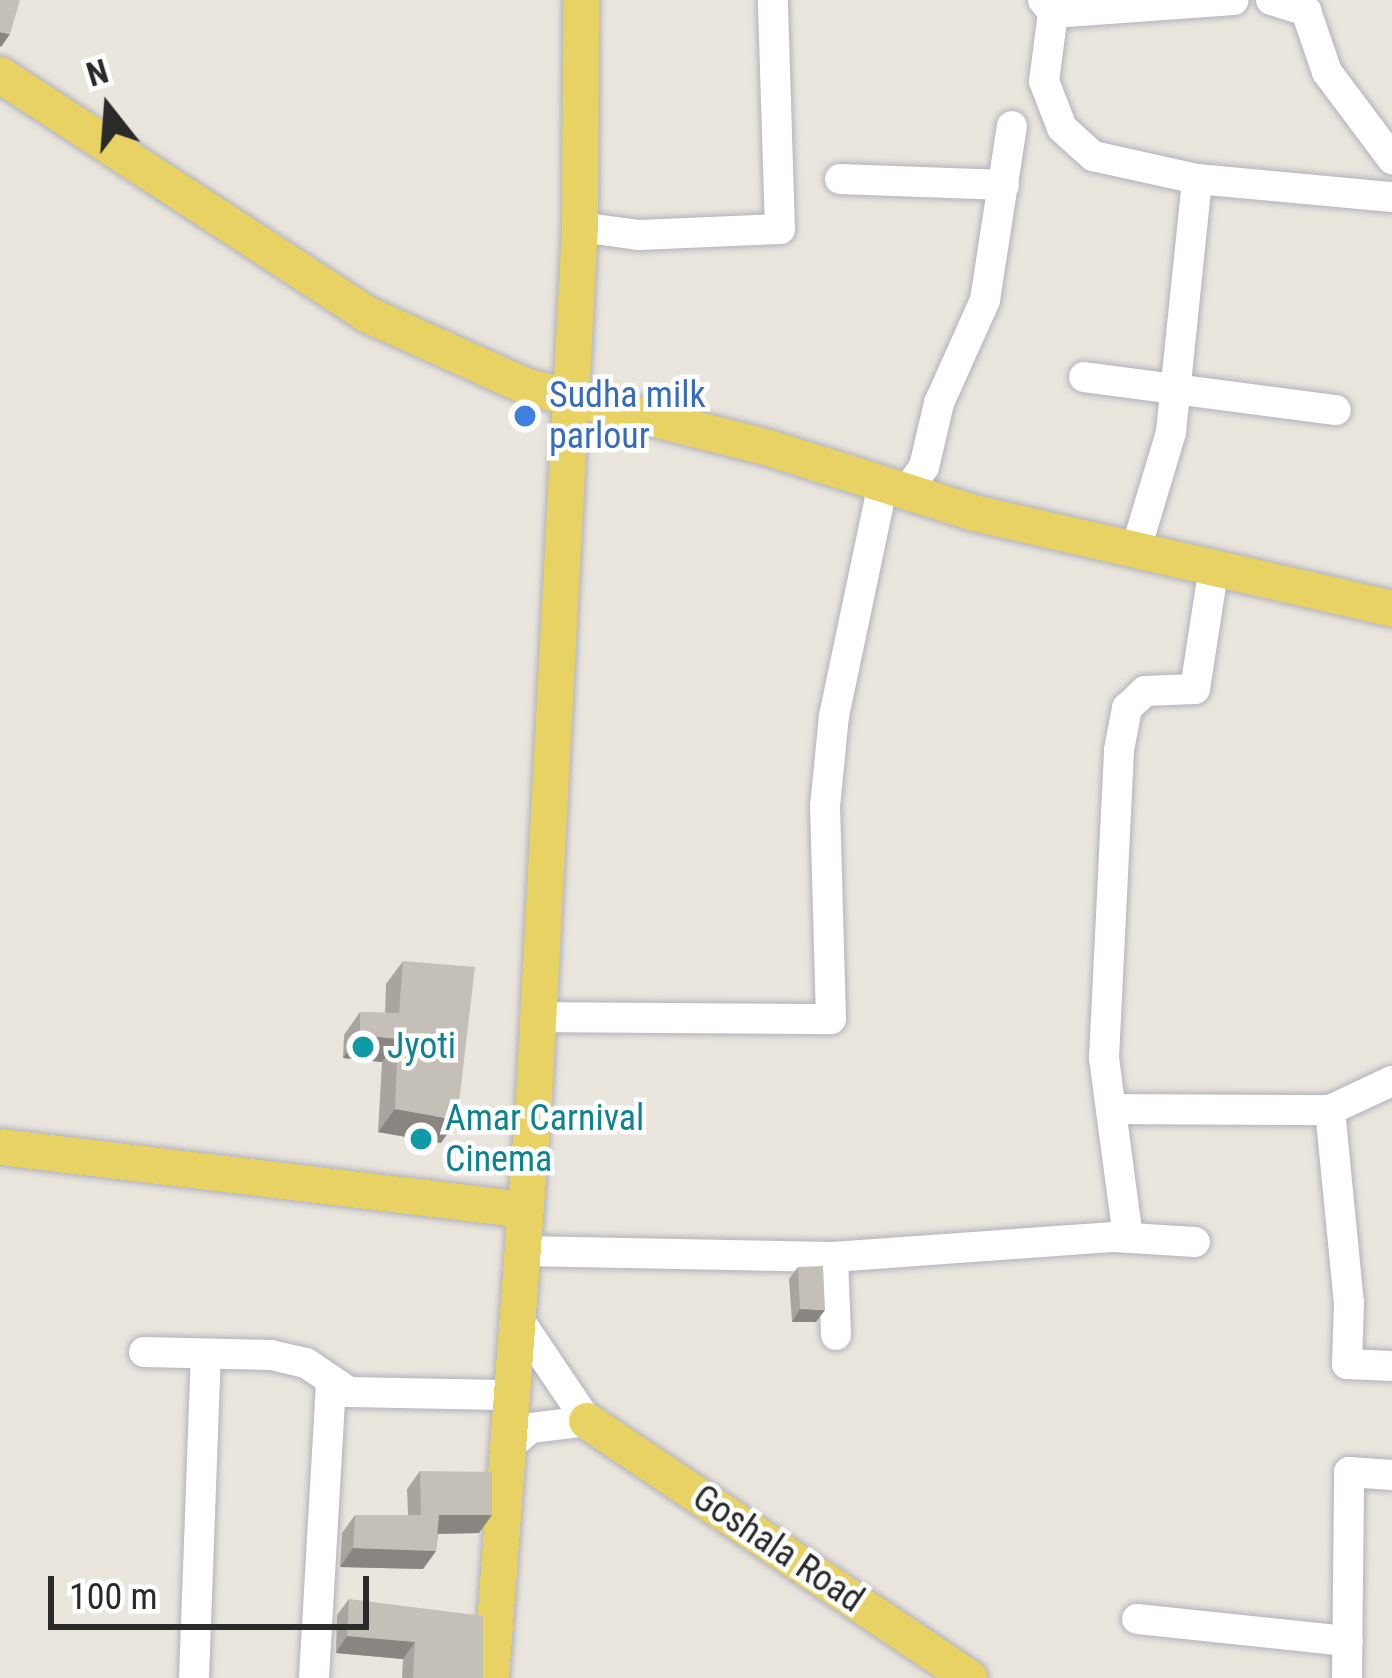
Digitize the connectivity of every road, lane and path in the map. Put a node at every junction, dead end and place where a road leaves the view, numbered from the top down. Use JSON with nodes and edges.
{"nodes":[{"id":1,"x":581,"y":0,"type":"edge"},
{"id":2,"x":773,"y":0,"type":"edge"},
{"id":3,"x":1234,"y":0,"type":"edge"},
{"id":4,"x":1271,"y":0,"type":"edge"},
{"id":5,"x":1048,"y":7,"type":"edge"},
{"id":6,"x":0,"y":75,"type":"edge"},
{"id":7,"x":1012,"y":126,"type":"dead end"},
{"id":8,"x":1392,"y":159,"type":"edge"},
{"id":9,"x":840,"y":179,"type":"dead end"},
{"id":10,"x":1197,"y":179,"type":"junction"},
{"id":11,"x":1004,"y":184,"type":"junction"},
{"id":12,"x":1392,"y":197,"type":"edge"},
{"id":13,"x":580,"y":227,"type":"junction"},
{"id":14,"x":1084,"y":377,"type":"dead end"},
{"id":15,"x":1176,"y":389,"type":"junction"},
{"id":16,"x":569,"y":403,"type":"junction"},
{"id":17,"x":1336,"y":410,"type":"dead end"},
{"id":18,"x":895,"y":487,"type":"junction"},
{"id":19,"x":1136,"y":549,"type":"junction"},
{"id":20,"x":1214,"y":566,"type":"junction"},
{"id":21,"x":1392,"y":609,"type":"edge"},
{"id":22,"x":538,"y":1017,"type":"junction"},
{"id":23,"x":1392,"y":1081,"type":"edge"},
{"id":24,"x":1113,"y":1109,"type":"junction"},
{"id":25,"x":1330,"y":1109,"type":"junction"},
{"id":26,"x":0,"y":1147,"type":"edge"},
{"id":27,"x":525,"y":1210,"type":"junction"},
{"id":28,"x":1128,"y":1238,"type":"junction"},
{"id":29,"x":1195,"y":1242,"type":"dead end"},
{"id":30,"x":522,"y":1250,"type":"junction"},
{"id":31,"x":833,"y":1257,"type":"junction"},
{"id":32,"x":517,"y":1318,"type":"junction"},
{"id":33,"x":836,"y":1335,"type":"dead end"},
{"id":34,"x":144,"y":1352,"type":"dead end"},
{"id":35,"x":206,"y":1356,"type":"junction"},
{"id":36,"x":1392,"y":1366,"type":"edge"},
{"id":37,"x":331,"y":1380,"type":"junction"},
{"id":38,"x":512,"y":1395,"type":"junction"},
{"id":39,"x":587,"y":1420,"type":"junction"},
{"id":40,"x":508,"y":1447,"type":"junction"},
{"id":41,"x":1392,"y":1475,"type":"edge"},
{"id":42,"x":1137,"y":1619,"type":"dead end"},
{"id":43,"x":1348,"y":1641,"type":"junction"},
{"id":44,"x":194,"y":1678,"type":"edge"},
{"id":45,"x":314,"y":1678,"type":"edge"},
{"id":46,"x":491,"y":1678,"type":"edge"},
{"id":47,"x":970,"y":1678,"type":"edge"},
{"id":48,"x":1347,"y":1678,"type":"edge"}],
"edges":[{"from":1,"to":13,"type":"main road"},
{"from":2,"to":13,"type":"street"},
{"from":3,"to":5,"type":"street"},
{"from":4,"to":8,"type":"street"},
{"from":5,"to":10,"type":"street"},
{"from":6,"to":16,"type":"main road"},
{"from":7,"to":11,"type":"street"},
{"from":9,"to":11,"type":"street"},
{"from":10,"to":12,"type":"street"},
{"from":10,"to":15,"type":"street"},
{"from":11,"to":18,"type":"street"},
{"from":13,"to":16,"type":"main road"},
{"from":14,"to":15,"type":"street"},
{"from":15,"to":17,"type":"street"},
{"from":15,"to":19,"type":"street"},
{"from":16,"to":18,"type":"main road"},
{"from":16,"to":22,"type":"main road"},
{"from":18,"to":19,"type":"main road"},
{"from":18,"to":22,"type":"street"},
{"from":19,"to":20,"type":"main road"},
{"from":20,"to":21,"type":"main road"},
{"from":20,"to":24,"type":"street"},
{"from":22,"to":27,"type":"main road"},
{"from":23,"to":25,"type":"street"},
{"from":24,"to":25,"type":"street"},
{"from":24,"to":28,"type":"street"},
{"from":25,"to":36,"type":"street"},
{"from":26,"to":27,"type":"main road"},
{"from":27,"to":30,"type":"main road"},
{"from":28,"to":29,"type":"street"},
{"from":28,"to":31,"type":"street"},
{"from":30,"to":31,"type":"street"},
{"from":30,"to":32,"type":"main road"},
{"from":31,"to":33,"type":"street"},
{"from":32,"to":38,"type":"main road"},
{"from":32,"to":39,"type":"street"},
{"from":34,"to":35,"type":"street"},
{"from":35,"to":37,"type":"street"},
{"from":35,"to":44,"type":"street"},
{"from":37,"to":38,"type":"street"},
{"from":37,"to":45,"type":"street"},
{"from":38,"to":40,"type":"main road"},
{"from":39,"to":40,"type":"street"},
{"from":39,"to":47,"type":"main road","name":"Goshala Road"},
{"from":40,"to":46,"type":"main road"},
{"from":41,"to":43,"type":"street"},
{"from":42,"to":43,"type":"street"},
{"from":43,"to":48,"type":"street"}]}
